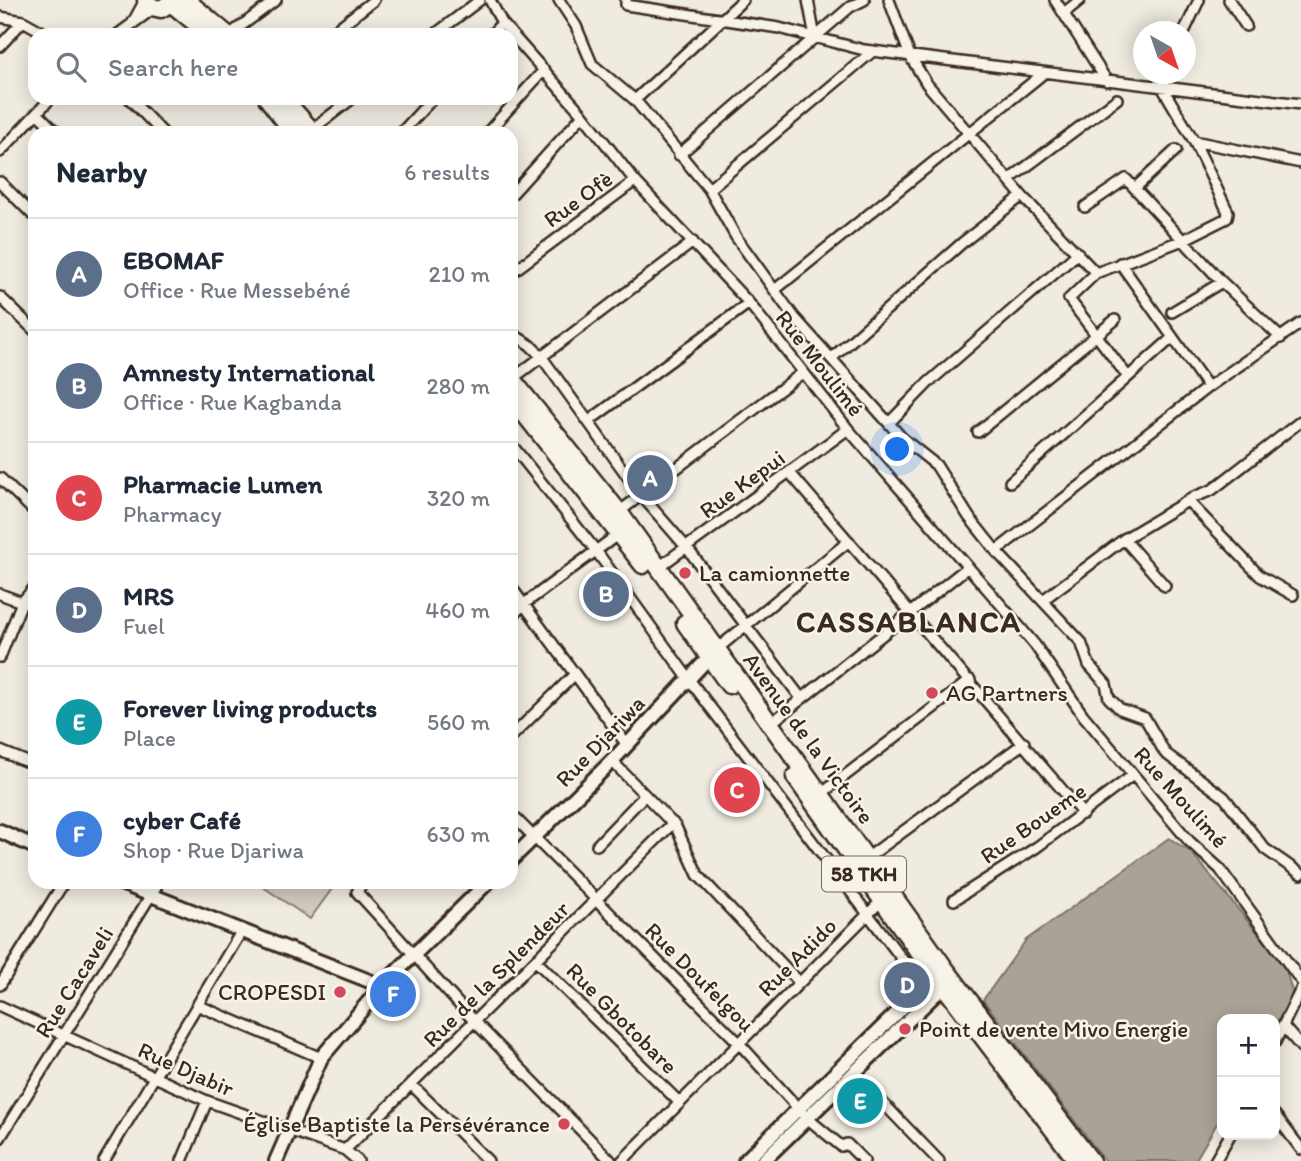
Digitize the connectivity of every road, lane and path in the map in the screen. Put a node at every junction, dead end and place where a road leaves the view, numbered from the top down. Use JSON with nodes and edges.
{"nodes":[{"id":1,"x":276,"y":0,"type":"edge"},
{"id":2,"x":374,"y":0,"type":"edge"},
{"id":3,"x":480,"y":0,"type":"edge"},
{"id":4,"x":490,"y":0,"type":"edge"},
{"id":5,"x":559,"y":0,"type":"edge"},
{"id":6,"x":626,"y":0,"type":"edge"},
{"id":7,"x":743,"y":0,"type":"edge"},
{"id":8,"x":808,"y":0,"type":"edge"},
{"id":9,"x":864,"y":0,"type":"edge"},
{"id":10,"x":888,"y":0,"type":"edge"},
{"id":11,"x":1055,"y":0,"type":"edge"},
{"id":12,"x":1080,"y":0,"type":"edge"},
{"id":13,"x":1199,"y":0,"type":"edge"},
{"id":14,"x":1229,"y":0,"type":"edge"},
{"id":15,"x":178,"y":1,"type":"edge"},
{"id":16,"x":149,"y":3,"type":"edge"},
{"id":17,"x":1064,"y":13,"type":"junction"},
{"id":18,"x":0,"y":17,"type":"edge"},
{"id":19,"x":723,"y":20,"type":"junction"},
{"id":20,"x":23,"y":21,"type":"junction"},
{"id":21,"x":1189,"y":21,"type":"edge"},
{"id":22,"x":502,"y":23,"type":"junction"},
{"id":23,"x":1246,"y":26,"type":"dead end"},
{"id":24,"x":36,"y":28,"type":"edge"},
{"id":25,"x":126,"y":28,"type":"edge"},
{"id":26,"x":203,"y":28,"type":"edge"},
{"id":27,"x":218,"y":28,"type":"edge"},
{"id":28,"x":238,"y":28,"type":"edge"},
{"id":29,"x":338,"y":28,"type":"edge"},
{"id":30,"x":444,"y":28,"type":"edge"},
{"id":31,"x":497,"y":28,"type":"edge"},
{"id":32,"x":506,"y":28,"type":"edge"},
{"id":33,"x":815,"y":37,"type":"junction"},
{"id":34,"x":518,"y":41,"type":"edge"},
{"id":35,"x":0,"y":46,"type":"edge"},
{"id":36,"x":873,"y":51,"type":"junction"},
{"id":37,"x":910,"y":56,"type":"junction"},
{"id":38,"x":544,"y":70,"type":"junction"},
{"id":39,"x":1044,"y":73,"type":"junction"},
{"id":40,"x":1107,"y":80,"type":"junction"},
{"id":41,"x":1162,"y":84,"type":"edge"},
{"id":42,"x":1161,"y":87,"type":"junction"},
{"id":43,"x":518,"y":99,"type":"edge"},
{"id":44,"x":1117,"y":99,"type":"dead end"},
{"id":45,"x":635,"y":100,"type":"junction"},
{"id":46,"x":1301,"y":104,"type":"edge"},
{"id":47,"x":44,"y":105,"type":"edge"},
{"id":48,"x":136,"y":105,"type":"edge"},
{"id":49,"x":272,"y":105,"type":"edge"},
{"id":50,"x":289,"y":105,"type":"edge"},
{"id":51,"x":344,"y":105,"type":"edge"},
{"id":52,"x":427,"y":105,"type":"edge"},
{"id":53,"x":512,"y":105,"type":"edge"},
{"id":54,"x":37,"y":113,"type":"junction"},
{"id":55,"x":583,"y":115,"type":"junction"},
{"id":56,"x":50,"y":126,"type":"edge"},
{"id":57,"x":156,"y":126,"type":"edge"},
{"id":58,"x":289,"y":126,"type":"edge"},
{"id":59,"x":306,"y":126,"type":"edge"},
{"id":60,"x":318,"y":126,"type":"edge"},
{"id":61,"x":407,"y":126,"type":"edge"},
{"id":62,"x":493,"y":126,"type":"edge"},
{"id":63,"x":969,"y":136,"type":"junction"},
{"id":64,"x":1194,"y":141,"type":"junction"},
{"id":65,"x":1175,"y":150,"type":"dead end"},
{"id":66,"x":0,"y":152,"type":"edge"},
{"id":67,"x":679,"y":155,"type":"junction"},
{"id":68,"x":1301,"y":163,"type":"edge"},
{"id":69,"x":1010,"y":179,"type":"junction"},
{"id":70,"x":635,"y":181,"type":"junction"},
{"id":71,"x":0,"y":182,"type":"edge"},
{"id":72,"x":518,"y":187,"type":"edge"},
{"id":73,"x":1135,"y":188,"type":"junction"},
{"id":74,"x":709,"y":189,"type":"junction"},
{"id":75,"x":1022,"y":196,"type":"junction"},
{"id":76,"x":1085,"y":207,"type":"dead end"},
{"id":77,"x":28,"y":210,"type":"edge"},
{"id":78,"x":1184,"y":240,"type":"junction"},
{"id":79,"x":693,"y":242,"type":"junction"},
{"id":80,"x":1078,"y":253,"type":"junction"},
{"id":81,"x":1120,"y":262,"type":"junction"},
{"id":82,"x":518,"y":268,"type":"edge"},
{"id":83,"x":1096,"y":273,"type":"junction"},
{"id":84,"x":1222,"y":282,"type":"junction"},
{"id":85,"x":776,"y":289,"type":"junction"},
{"id":86,"x":0,"y":298,"type":"edge"},
{"id":87,"x":749,"y":303,"type":"junction"},
{"id":88,"x":1172,"y":312,"type":"dead end"},
{"id":89,"x":1115,"y":320,"type":"dead end"},
{"id":90,"x":1301,"y":323,"type":"edge"},
{"id":91,"x":28,"y":324,"type":"edge"},
{"id":92,"x":1096,"y":336,"type":"junction"},
{"id":93,"x":518,"y":337,"type":"edge"},
{"id":94,"x":1172,"y":338,"type":"junction"},
{"id":95,"x":1281,"y":338,"type":"junction"},
{"id":96,"x":541,"y":356,"type":"junction"},
{"id":97,"x":833,"y":357,"type":"junction"},
{"id":98,"x":518,"y":374,"type":"edge"},
{"id":99,"x":801,"y":374,"type":"junction"},
{"id":100,"x":1128,"y":377,"type":"junction"},
{"id":101,"x":1208,"y":387,"type":"junction"},
{"id":102,"x":518,"y":388,"type":"edge"},
{"id":103,"x":518,"y":406,"type":"edge"},
{"id":104,"x":589,"y":421,"type":"junction"},
{"id":105,"x":890,"y":422,"type":"junction"},
{"id":106,"x":1301,"y":422,"type":"edge"},
{"id":107,"x":848,"y":429,"type":"junction"},
{"id":108,"x":978,"y":432,"type":"dead end"},
{"id":109,"x":518,"y":453,"type":"edge"},
{"id":110,"x":790,"y":473,"type":"junction"},
{"id":111,"x":0,"y":478,"type":"edge"},
{"id":112,"x":1010,"y":482,"type":"dead end"},
{"id":113,"x":641,"y":495,"type":"junction"},
{"id":114,"x":1188,"y":501,"type":"junction"},
{"id":115,"x":28,"y":505,"type":"edge"},
{"id":116,"x":619,"y":512,"type":"junction"},
{"id":117,"x":620,"y":533,"type":"junction"},
{"id":118,"x":1124,"y":540,"type":"junction"},
{"id":119,"x":849,"y":541,"type":"junction"},
{"id":120,"x":687,"y":548,"type":"junction"},
{"id":121,"x":996,"y":551,"type":"junction"},
{"id":122,"x":597,"y":552,"type":"junction"},
{"id":123,"x":659,"y":567,"type":"junction"},
{"id":124,"x":968,"y":567,"type":"junction"},
{"id":125,"x":1165,"y":586,"type":"dead end"},
{"id":126,"x":0,"y":594,"type":"edge"},
{"id":127,"x":28,"y":595,"type":"edge"},
{"id":128,"x":1293,"y":595,"type":"dead end"},
{"id":129,"x":518,"y":596,"type":"edge"},
{"id":130,"x":1043,"y":600,"type":"junction"},
{"id":131,"x":22,"y":602,"type":"junction"},
{"id":132,"x":28,"y":604,"type":"edge"},
{"id":133,"x":524,"y":604,"type":"junction"},
{"id":134,"x":518,"y":610,"type":"edge"},
{"id":135,"x":911,"y":613,"type":"junction"},
{"id":136,"x":747,"y":625,"type":"junction"},
{"id":137,"x":713,"y":653,"type":"junction"},
{"id":138,"x":0,"y":657,"type":"edge"},
{"id":139,"x":575,"y":674,"type":"junction"},
{"id":140,"x":688,"y":678,"type":"junction"},
{"id":141,"x":970,"y":680,"type":"junction"},
{"id":142,"x":801,"y":698,"type":"junction"},
{"id":143,"x":770,"y":724,"type":"junction"},
{"id":144,"x":518,"y":730,"type":"edge"},
{"id":145,"x":1024,"y":743,"type":"junction"},
{"id":146,"x":627,"y":745,"type":"junction"},
{"id":147,"x":0,"y":751,"type":"edge"},
{"id":148,"x":611,"y":761,"type":"junction"},
{"id":149,"x":28,"y":762,"type":"edge"},
{"id":150,"x":1133,"y":775,"type":"junction"},
{"id":151,"x":821,"y":794,"type":"junction"},
{"id":152,"x":645,"y":795,"type":"junction"},
{"id":153,"x":1083,"y":814,"type":"junction"},
{"id":154,"x":518,"y":821,"type":"edge"},
{"id":155,"x":673,"y":823,"type":"junction"},
{"id":156,"x":0,"y":831,"type":"edge"},
{"id":157,"x":534,"y":837,"type":"junction"},
{"id":158,"x":28,"y":844,"type":"edge"},
{"id":159,"x":597,"y":845,"type":"dead end"},
{"id":160,"x":518,"y":853,"type":"edge"},
{"id":161,"x":867,"y":858,"type":"junction"},
{"id":162,"x":1301,"y":874,"type":"edge"},
{"id":163,"x":60,"y":889,"type":"edge"},
{"id":164,"x":134,"y":889,"type":"edge"},
{"id":165,"x":155,"y":889,"type":"edge"},
{"id":166,"x":358,"y":889,"type":"edge"},
{"id":167,"x":481,"y":889,"type":"edge"},
{"id":168,"x":151,"y":896,"type":"junction"},
{"id":169,"x":882,"y":900,"type":"junction"},
{"id":170,"x":597,"y":901,"type":"junction"},
{"id":171,"x":954,"y":901,"type":"dead end"},
{"id":172,"x":868,"y":913,"type":"junction"},
{"id":173,"x":241,"y":932,"type":"junction"},
{"id":174,"x":414,"y":954,"type":"junction"},
{"id":175,"x":536,"y":961,"type":"junction"},
{"id":176,"x":912,"y":972,"type":"dead end"},
{"id":177,"x":945,"y":976,"type":"junction"},
{"id":178,"x":1301,"y":981,"type":"edge"},
{"id":179,"x":799,"y":982,"type":"junction"},
{"id":180,"x":0,"y":985,"type":"edge"},
{"id":181,"x":382,"y":986,"type":"junction"},
{"id":182,"x":1301,"y":989,"type":"edge"},
{"id":183,"x":197,"y":1005,"type":"junction"},
{"id":184,"x":0,"y":1006,"type":"edge"},
{"id":185,"x":475,"y":1022,"type":"junction"},
{"id":186,"x":1283,"y":1026,"type":"junction"},
{"id":187,"x":1280,"y":1032,"type":"edge"},
{"id":188,"x":63,"y":1035,"type":"junction"},
{"id":189,"x":739,"y":1043,"type":"junction"},
{"id":190,"x":1301,"y":1047,"type":"edge"},
{"id":191,"x":321,"y":1058,"type":"junction"},
{"id":192,"x":853,"y":1072,"type":"junction"},
{"id":193,"x":155,"y":1077,"type":"junction"},
{"id":194,"x":412,"y":1085,"type":"junction"},
{"id":195,"x":207,"y":1101,"type":"junction"},
{"id":196,"x":680,"y":1102,"type":"junction"},
{"id":197,"x":803,"y":1113,"type":"junction"},
{"id":198,"x":1280,"y":1122,"type":"edge"},
{"id":199,"x":288,"y":1131,"type":"junction"},
{"id":200,"x":0,"y":1138,"type":"edge"},
{"id":201,"x":1227,"y":1140,"type":"edge"},
{"id":202,"x":1301,"y":1149,"type":"edge"},
{"id":203,"x":345,"y":1150,"type":"junction"},
{"id":204,"x":104,"y":1161,"type":"edge"},
{"id":205,"x":182,"y":1161,"type":"edge"},
{"id":206,"x":276,"y":1161,"type":"edge"},
{"id":207,"x":358,"y":1161,"type":"edge"},
{"id":208,"x":488,"y":1161,"type":"edge"},
{"id":209,"x":611,"y":1161,"type":"edge"},
{"id":210,"x":622,"y":1161,"type":"edge"},
{"id":211,"x":745,"y":1161,"type":"edge"},
{"id":212,"x":763,"y":1161,"type":"edge"},
{"id":213,"x":864,"y":1161,"type":"edge"},
{"id":214,"x":939,"y":1161,"type":"edge"},
{"id":215,"x":1077,"y":1161,"type":"edge"},
{"id":216,"x":1091,"y":1161,"type":"edge"},
{"id":217,"x":1215,"y":1161,"type":"edge"}],
"edges":[{"from":1,"to":28,"type":"street"},
{"from":2,"to":29,"type":"street"},
{"from":3,"to":30,"type":"street"},
{"from":4,"to":22,"type":"street","name":"Rue Moulimé"},
{"from":5,"to":45,"type":"street"},
{"from":6,"to":19,"type":"street"},
{"from":7,"to":19,"type":"street"},
{"from":8,"to":33,"type":"street"},
{"from":9,"to":33,"type":"street"},
{"from":10,"to":37,"type":"street"},
{"from":11,"to":17,"type":"street"},
{"from":12,"to":17,"type":"street"},
{"from":13,"to":21,"type":"street"},
{"from":14,"to":23,"type":"street"},
{"from":15,"to":16,"type":"highway"},
{"from":15,"to":26,"type":"highway"},
{"from":15,"to":27,"type":"highway"},
{"from":16,"to":25,"type":"street"},
{"from":17,"to":40,"type":"street"},
{"from":18,"to":20,"type":"street"},
{"from":19,"to":33,"type":"street"},
{"from":19,"to":45,"type":"street"},
{"from":20,"to":24,"type":"street"},
{"from":20,"to":35,"type":"street"},
{"from":22,"to":31,"type":"street"},
{"from":22,"to":32,"type":"street","name":"Rue Moulimé"},
{"from":33,"to":36,"type":"street"},
{"from":33,"to":67,"type":"street"},
{"from":34,"to":38,"type":"street","name":"Rue Moulimé"},
{"from":36,"to":37,"type":"street"},
{"from":36,"to":74,"type":"street"},
{"from":37,"to":39,"type":"street"},
{"from":37,"to":63,"type":"street"},
{"from":38,"to":43,"type":"street"},
{"from":38,"to":55,"type":"street","name":"Rue Moulimé"},
{"from":39,"to":40,"type":"street"},
{"from":39,"to":63,"type":"street"},
{"from":40,"to":42,"type":"street"},
{"from":41,"to":42,"type":"street"},
{"from":42,"to":46,"type":"street"},
{"from":42,"to":64,"type":"street"},
{"from":44,"to":69,"type":"street"},
{"from":45,"to":67,"type":"street"},
{"from":47,"to":54,"type":"street"},
{"from":48,"to":57,"type":"street"},
{"from":49,"to":58,"type":"highway"},
{"from":50,"to":59,"type":"highway"},
{"from":51,"to":60,"type":"street"},
{"from":52,"to":61,"type":"street"},
{"from":53,"to":62,"type":"street"},
{"from":54,"to":56,"type":"street"},
{"from":54,"to":66,"type":"street"},
{"from":55,"to":70,"type":"street","name":"Rue Moulimé"},
{"from":55,"to":72,"type":"street"},
{"from":63,"to":69,"type":"street"},
{"from":63,"to":85,"type":"street"},
{"from":64,"to":68,"type":"street"},
{"from":64,"to":78,"type":"street"},
{"from":65,"to":73,"type":"street"},
{"from":67,"to":74,"type":"street"},
{"from":69,"to":75,"type":"street"},
{"from":70,"to":79,"type":"street","name":"Rue Moulimé"},
{"from":70,"to":82,"type":"street","name":"Rue Ofè"},
{"from":71,"to":77,"type":"street"},
{"from":73,"to":76,"type":"street"},
{"from":73,"to":78,"type":"street"},
{"from":74,"to":85,"type":"street"},
{"from":75,"to":80,"type":"street"},
{"from":75,"to":97,"type":"street"},
{"from":78,"to":81,"type":"street"},
{"from":78,"to":84,"type":"street"},
{"from":79,"to":87,"type":"street","name":"Rue Moulimé"},
{"from":79,"to":96,"type":"street"},
{"from":80,"to":83,"type":"street"},
{"from":80,"to":105,"type":"street"},
{"from":81,"to":83,"type":"street"},
{"from":81,"to":94,"type":"street"},
{"from":83,"to":92,"type":"street"},
{"from":84,"to":88,"type":"street"},
{"from":84,"to":95,"type":"street"},
{"from":85,"to":97,"type":"street"},
{"from":86,"to":91,"type":"street"},
{"from":87,"to":99,"type":"street","name":"Rue Moulimé"},
{"from":87,"to":104,"type":"street"},
{"from":89,"to":92,"type":"street"},
{"from":90,"to":95,"type":"street"},
{"from":92,"to":100,"type":"street"},
{"from":92,"to":108,"type":"street"},
{"from":93,"to":96,"type":"street"},
{"from":94,"to":100,"type":"street"},
{"from":94,"to":101,"type":"street"},
{"from":95,"to":101,"type":"street"},
{"from":96,"to":98,"type":"street"},
{"from":96,"to":104,"type":"street"},
{"from":97,"to":105,"type":"street"},
{"from":99,"to":107,"type":"street","name":"Rue Moulimé"},
{"from":99,"to":113,"type":"street"},
{"from":100,"to":112,"type":"street"},
{"from":101,"to":121,"type":"street"},
{"from":102,"to":116,"type":"highway","name":"Avenue de la Victoire","number":"58 TKH"},
{"from":103,"to":117,"type":"highway","name":"Avenue de la Victoire","number":"58 TKH"},
{"from":104,"to":113,"type":"street"},
{"from":105,"to":121,"type":"street"},
{"from":106,"to":114,"type":"street"},
{"from":107,"to":110,"type":"street","name":"Rue Kepui"},
{"from":107,"to":124,"type":"street","name":"Rue Moulimé"},
{"from":109,"to":122,"type":"street"},
{"from":110,"to":119,"type":"street"},
{"from":110,"to":120,"type":"street","name":"Rue Kepui"},
{"from":111,"to":115,"type":"street"},
{"from":113,"to":116,"type":"street"},
{"from":113,"to":120,"type":"street"},
{"from":114,"to":118,"type":"street"},
{"from":114,"to":128,"type":"street"},
{"from":116,"to":123,"type":"highway","name":"Avenue de la Victoire","number":"58 TKH"},
{"from":117,"to":122,"type":"street"},
{"from":117,"to":137,"type":"highway","name":"Avenue de la Victoire","number":"58 TKH"},
{"from":118,"to":125,"type":"street"},
{"from":118,"to":130,"type":"street"},
{"from":119,"to":135,"type":"street"},
{"from":119,"to":136,"type":"street"},
{"from":120,"to":123,"type":"street","name":"Rue Kepui"},
{"from":120,"to":136,"type":"street"},
{"from":121,"to":130,"type":"street"},
{"from":122,"to":133,"type":"street"},
{"from":122,"to":140,"type":"street"},
{"from":123,"to":137,"type":"highway","name":"Avenue de la Victoire","number":"58 TKH"},
{"from":124,"to":135,"type":"street"},
{"from":124,"to":150,"type":"street","name":"Rue Moulimé"},
{"from":126,"to":131,"type":"street"},
{"from":127,"to":131,"type":"street"},
{"from":129,"to":133,"type":"street"},
{"from":130,"to":162,"type":"street"},
{"from":131,"to":132,"type":"street"},
{"from":131,"to":138,"type":"street"},
{"from":133,"to":134,"type":"street"},
{"from":133,"to":139,"type":"street"},
{"from":135,"to":141,"type":"street"},
{"from":135,"to":142,"type":"street"},
{"from":136,"to":137,"type":"street"},
{"from":136,"to":142,"type":"street"},
{"from":137,"to":140,"type":"street","name":"Rue Djariwa"},
{"from":137,"to":143,"type":"highway","name":"Avenue de la Victoire","number":"58 TKH"},
{"from":137,"to":169,"type":"highway","name":"Avenue de la Victoire","number":"58 TKH"},
{"from":139,"to":144,"type":"street"},
{"from":139,"to":146,"type":"street"},
{"from":140,"to":146,"type":"street","name":"Rue Djariwa"},
{"from":140,"to":172,"type":"street"},
{"from":141,"to":145,"type":"street"},
{"from":141,"to":151,"type":"street"},
{"from":142,"to":143,"type":"street"},
{"from":143,"to":151,"type":"highway","name":"Avenue de la Victoire","number":"58 TKH"},
{"from":145,"to":153,"type":"street"},
{"from":145,"to":161,"type":"street"},
{"from":146,"to":148,"type":"street","name":"Rue Djariwa"},
{"from":147,"to":149,"type":"street"},
{"from":148,"to":152,"type":"street"},
{"from":148,"to":157,"type":"street","name":"Rue Djariwa"},
{"from":150,"to":153,"type":"street","name":"Rue Boueme"},
{"from":150,"to":178,"type":"street","name":"Rue Moulimé"},
{"from":151,"to":161,"type":"highway","name":"Avenue de la Victoire","number":"58 TKH"},
{"from":152,"to":155,"type":"street"},
{"from":152,"to":159,"type":"street"},
{"from":153,"to":171,"type":"street","name":"Rue Boueme"},
{"from":154,"to":157,"type":"street","name":"Rue Doufelgou"},
{"from":155,"to":170,"type":"street","name":"Rue de la Splendeur"},
{"from":155,"to":179,"type":"street"},
{"from":156,"to":158,"type":"street"},
{"from":157,"to":160,"type":"street","name":"Rue Djariwa"},
{"from":157,"to":170,"type":"street","name":"Rue Doufelgou"},
{"from":161,"to":177,"type":"highway","name":"Avenue de la Victoire","number":"58 TKH"},
{"from":163,"to":180,"type":"street"},
{"from":164,"to":168,"type":"street"},
{"from":165,"to":168,"type":"street","name":"Rue Cacaveli"},
{"from":166,"to":174,"type":"street"},
{"from":167,"to":174,"type":"street"},
{"from":168,"to":173,"type":"street"},
{"from":168,"to":188,"type":"street","name":"Rue Cacaveli"},
{"from":169,"to":172,"type":"street","name":"Rue Adido"},
{"from":169,"to":177,"type":"highway","name":"Avenue de la Victoire","number":"58 TKH"},
{"from":170,"to":175,"type":"street","name":"Rue de la Splendeur"},
{"from":170,"to":189,"type":"street","name":"Rue Doufelgou"},
{"from":172,"to":176,"type":"street"},
{"from":172,"to":179,"type":"street","name":"Rue Adido"},
{"from":173,"to":181,"type":"street"},
{"from":173,"to":183,"type":"street"},
{"from":174,"to":181,"type":"street"},
{"from":174,"to":185,"type":"street"},
{"from":175,"to":185,"type":"street","name":"Rue de la Splendeur"},
{"from":175,"to":196,"type":"street","name":"Rue Gbotobare"},
{"from":177,"to":192,"type":"street"},
{"from":177,"to":197,"type":"street"},
{"from":177,"to":215,"type":"highway","name":"Avenue de la Victoire","number":"58 TKH"},
{"from":177,"to":216,"type":"highway","name":"Avenue de la Victoire","number":"58 TKH"},
{"from":179,"to":189,"type":"street","name":"Rue Adido"},
{"from":181,"to":191,"type":"street"},
{"from":182,"to":186,"type":"street"},
{"from":183,"to":191,"type":"street"},
{"from":183,"to":193,"type":"street"},
{"from":184,"to":188,"type":"street","name":"Rue Djabir"},
{"from":185,"to":194,"type":"street","name":"Rue de la Splendeur"},
{"from":185,"to":209,"type":"street"},
{"from":186,"to":187,"type":"street"},
{"from":186,"to":190,"type":"street"},
{"from":188,"to":193,"type":"street","name":"Rue Djabir"},
{"from":188,"to":200,"type":"street","name":"Rue Cacaveli"},
{"from":189,"to":196,"type":"street","name":"Rue Adido"},
{"from":189,"to":197,"type":"street","name":"Rue Doufelgou"},
{"from":191,"to":199,"type":"street"},
{"from":192,"to":197,"type":"street"},
{"from":192,"to":214,"type":"street"},
{"from":193,"to":195,"type":"street","name":"Rue Djabir"},
{"from":193,"to":204,"type":"street"},
{"from":194,"to":203,"type":"street","name":"Rue de la Splendeur"},
{"from":194,"to":208,"type":"street"},
{"from":195,"to":199,"type":"street","name":"Rue Djabir"},
{"from":195,"to":205,"type":"street"},
{"from":196,"to":210,"type":"street","name":"Rue Adido"},
{"from":197,"to":211,"type":"street"},
{"from":197,"to":212,"type":"street"},
{"from":197,"to":213,"type":"street","name":"Rue Doufelgou"},
{"from":198,"to":202,"type":"street"},
{"from":199,"to":203,"type":"street","name":"Rue Djabir"},
{"from":199,"to":206,"type":"street"},
{"from":201,"to":217,"type":"street"},
{"from":203,"to":207,"type":"street","name":"Rue Djabir"}]}
